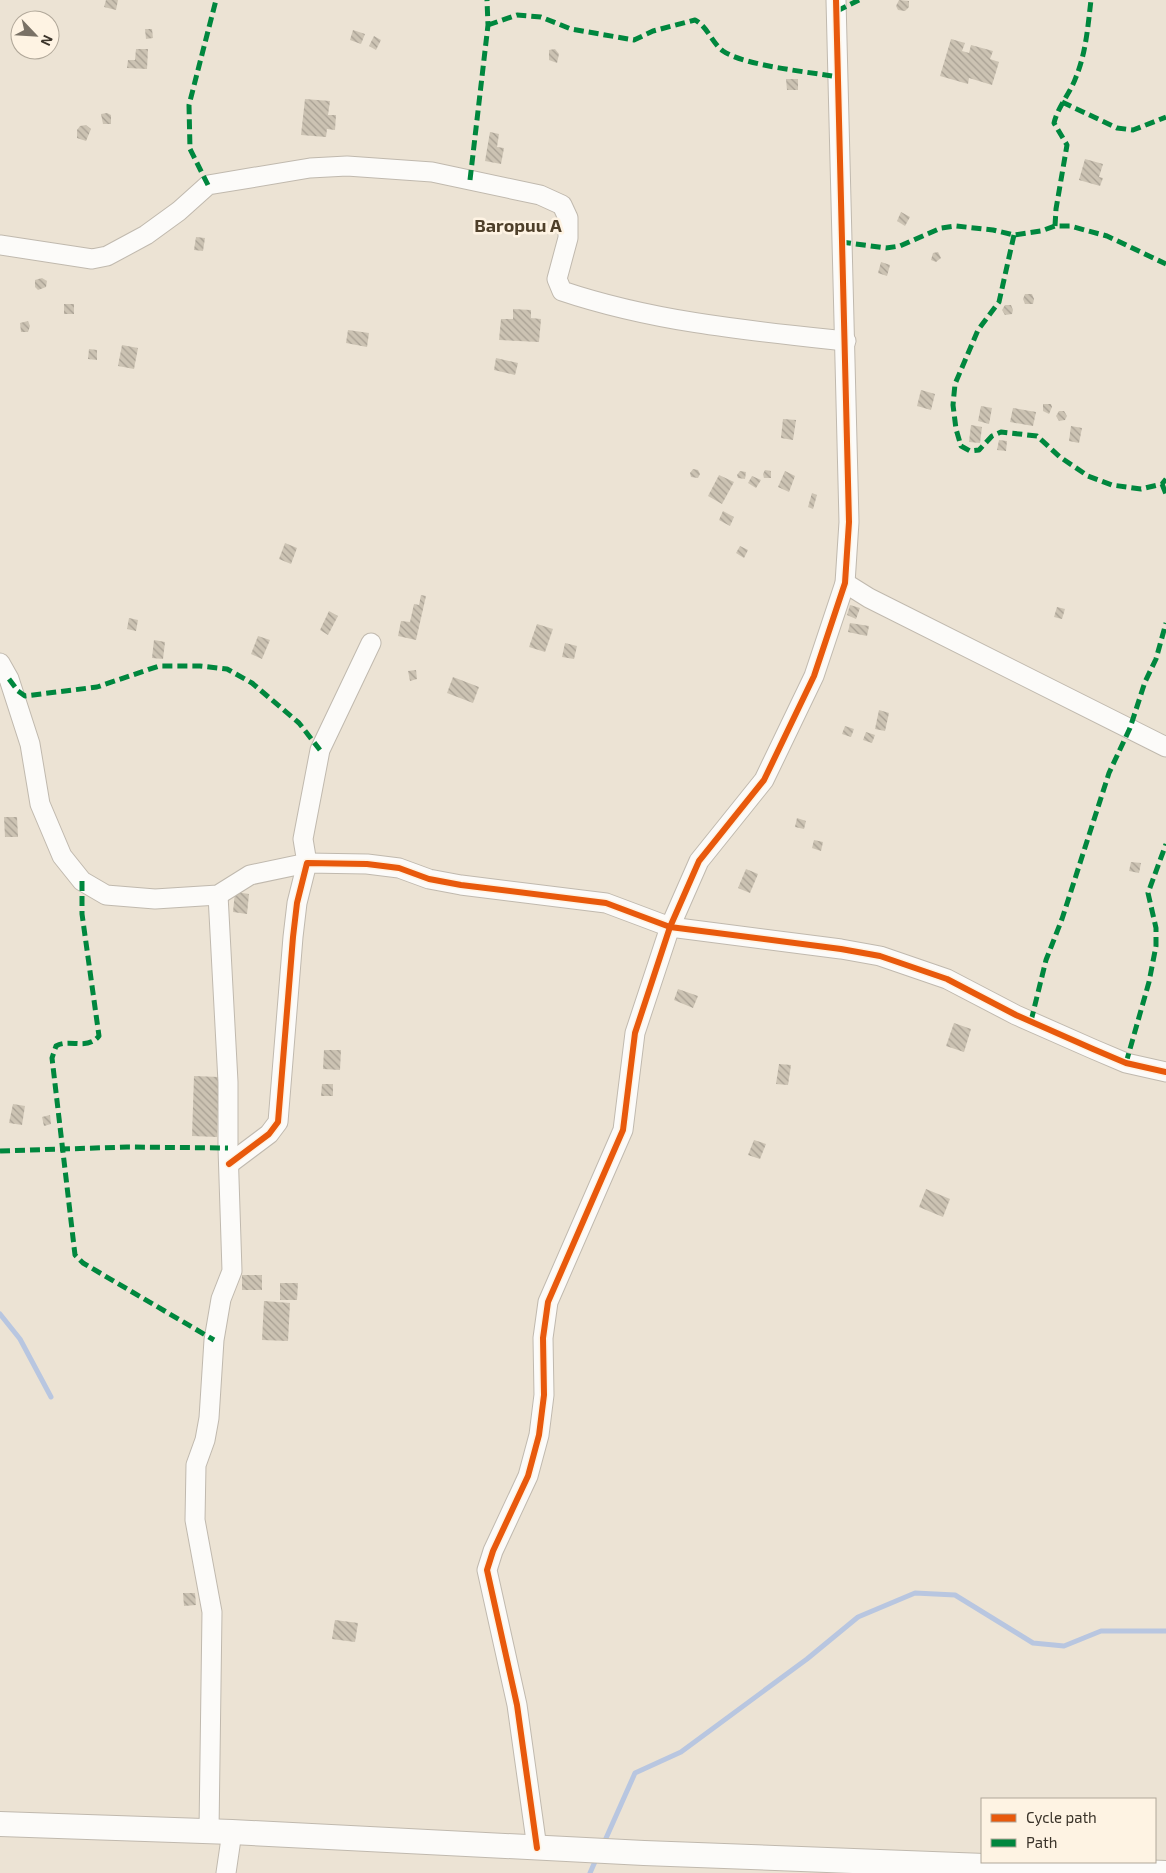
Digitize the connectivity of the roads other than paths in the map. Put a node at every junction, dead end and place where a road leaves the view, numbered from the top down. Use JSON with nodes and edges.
{"nodes":[{"id":1,"x":836,"y":0,"type":"edge"},
{"id":2,"x":0,"y":245,"type":"edge"},
{"id":3,"x":846,"y":341,"type":"junction"},
{"id":4,"x":845,"y":583,"type":"junction"},
{"id":5,"x":371,"y":643,"type":"dead end"},
{"id":6,"x":0,"y":663,"type":"edge"},
{"id":7,"x":1166,"y":747,"type":"edge"},
{"id":8,"x":307,"y":863,"type":"junction"},
{"id":9,"x":218,"y":895,"type":"junction"},
{"id":10,"x":670,"y":927,"type":"junction"},
{"id":11,"x":1166,"y":1072,"type":"edge"},
{"id":12,"x":229,"y":1164,"type":"junction"},
{"id":13,"x":0,"y":1824,"type":"edge"},
{"id":14,"x":221,"y":1831,"type":"junction"},
{"id":15,"x":537,"y":1848,"type":"junction"},
{"id":16,"x":226,"y":1873,"type":"edge"},
{"id":17,"x":1166,"y":1873,"type":"edge"}],
"edges":[{"from":1,"to":3,"type":"street"},
{"from":2,"to":3,"type":"street"},
{"from":3,"to":4,"type":"street"},
{"from":4,"to":7,"type":"street"},
{"from":4,"to":10,"type":"street"},
{"from":5,"to":8,"type":"street"},
{"from":6,"to":9,"type":"street"},
{"from":8,"to":9,"type":"street"},
{"from":8,"to":10,"type":"street"},
{"from":8,"to":12,"type":"street"},
{"from":9,"to":12,"type":"street"},
{"from":10,"to":11,"type":"street"},
{"from":10,"to":15,"type":"street"},
{"from":12,"to":14,"type":"street"},
{"from":13,"to":14,"type":"street"},
{"from":14,"to":15,"type":"street"},
{"from":14,"to":16,"type":"street"},
{"from":15,"to":17,"type":"street"}]}
